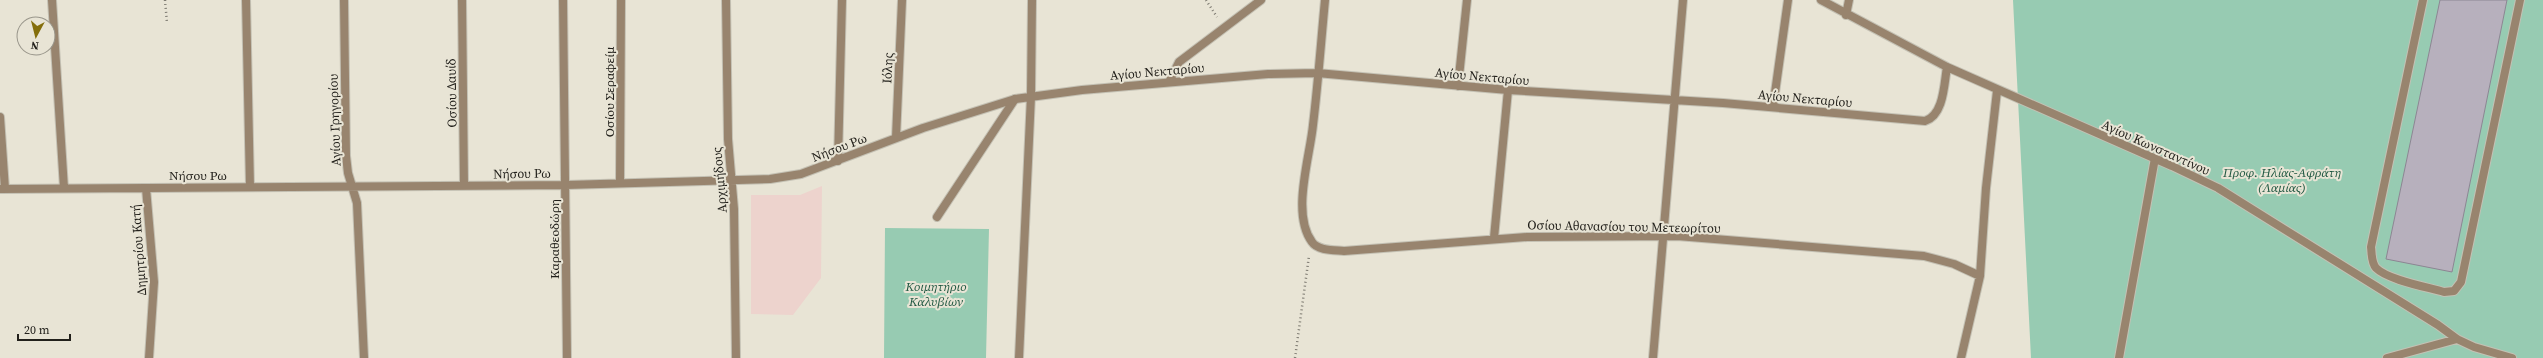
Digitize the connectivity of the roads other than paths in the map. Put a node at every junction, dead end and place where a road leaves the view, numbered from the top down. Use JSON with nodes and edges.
{"nodes":[{"id":1,"x":52,"y":0,"type":"edge"},
{"id":2,"x":246,"y":0,"type":"edge"},
{"id":3,"x":344,"y":0,"type":"edge"},
{"id":4,"x":462,"y":0,"type":"edge"},
{"id":5,"x":563,"y":0,"type":"edge"},
{"id":6,"x":621,"y":0,"type":"edge"},
{"id":7,"x":726,"y":0,"type":"edge"},
{"id":8,"x":842,"y":0,"type":"edge"},
{"id":9,"x":902,"y":0,"type":"edge"},
{"id":10,"x":1032,"y":0,"type":"edge"},
{"id":11,"x":1261,"y":0,"type":"edge"},
{"id":12,"x":1325,"y":0,"type":"edge"},
{"id":13,"x":1467,"y":0,"type":"edge"},
{"id":14,"x":1682,"y":0,"type":"edge"},
{"id":15,"x":1788,"y":0,"type":"edge"},
{"id":16,"x":1821,"y":0,"type":"edge"},
{"id":17,"x":1848,"y":0,"type":"edge"},
{"id":18,"x":2423,"y":0,"type":"edge"},
{"id":19,"x":2520,"y":0,"type":"edge"},
{"id":20,"x":1846,"y":15,"type":"junction"},
{"id":21,"x":1947,"y":67,"type":"junction"},
{"id":22,"x":1318,"y":74,"type":"junction"},
{"id":23,"x":1169,"y":82,"type":"junction"},
{"id":24,"x":1458,"y":86,"type":"junction"},
{"id":25,"x":1508,"y":90,"type":"junction"},
{"id":26,"x":1997,"y":91,"type":"junction"},
{"id":27,"x":1031,"y":96,"type":"junction"},
{"id":28,"x":1015,"y":99,"type":"junction"},
{"id":29,"x":1675,"y":100,"type":"junction"},
{"id":30,"x":1773,"y":107,"type":"junction"},
{"id":31,"x":0,"y":117,"type":"edge"},
{"id":32,"x":896,"y":138,"type":"junction"},
{"id":33,"x":2156,"y":158,"type":"junction"},
{"id":34,"x":838,"y":161,"type":"junction"},
{"id":35,"x":732,"y":180,"type":"junction"},
{"id":36,"x":620,"y":183,"type":"junction"},
{"id":37,"x":566,"y":185,"type":"junction"},
{"id":38,"x":352,"y":186,"type":"junction"},
{"id":39,"x":464,"y":186,"type":"junction"},
{"id":40,"x":250,"y":187,"type":"junction"},
{"id":41,"x":64,"y":188,"type":"junction"},
{"id":42,"x":146,"y":188,"type":"junction"},
{"id":43,"x":3,"y":189,"type":"edge"},
{"id":44,"x":937,"y":217,"type":"dead end"},
{"id":45,"x":1665,"y":236,"type":"junction"},
{"id":46,"x":1494,"y":238,"type":"junction"},
{"id":47,"x":1980,"y":276,"type":"junction"},
{"id":48,"x":2457,"y":338,"type":"junction"},
{"id":49,"x":149,"y":358,"type":"edge"},
{"id":50,"x":364,"y":358,"type":"edge"},
{"id":51,"x":567,"y":358,"type":"edge"},
{"id":52,"x":736,"y":358,"type":"edge"},
{"id":53,"x":1019,"y":358,"type":"edge"},
{"id":54,"x":1653,"y":358,"type":"edge"},
{"id":55,"x":1961,"y":358,"type":"edge"},
{"id":56,"x":2119,"y":358,"type":"edge"},
{"id":57,"x":2387,"y":358,"type":"edge"},
{"id":58,"x":2512,"y":358,"type":"edge"}],
"edges":[{"from":1,"to":41,"type":"street"},
{"from":2,"to":40,"type":"street"},
{"from":3,"to":38,"type":"street","name":"Αγίου Γρηγορίου"},
{"from":4,"to":39,"type":"street","name":"Οσίου Δαυίδ"},
{"from":5,"to":37,"type":"street","name":"Καραθεοδώρη"},
{"from":6,"to":36,"type":"street","name":"Οσίου Σεραφείμ"},
{"from":7,"to":35,"type":"street","name":"Αρχιμήδους"},
{"from":8,"to":34,"type":"street"},
{"from":9,"to":32,"type":"street","name":"Ιόλης"},
{"from":10,"to":27,"type":"street"},
{"from":11,"to":23,"type":"street"},
{"from":12,"to":22,"type":"street"},
{"from":13,"to":24,"type":"street"},
{"from":14,"to":29,"type":"street"},
{"from":15,"to":30,"type":"street"},
{"from":16,"to":20,"type":"street","name":"Αγίου Κωνσταντίνου"},
{"from":17,"to":20,"type":"street"},
{"from":18,"to":19,"type":"street"},
{"from":20,"to":21,"type":"street","name":"Αγίου Κωνσταντίνου"},
{"from":21,"to":26,"type":"street","name":"Αγίου Κωνσταντίνου"},
{"from":21,"to":30,"type":"street","name":"Αγίου Νεκταρίου"},
{"from":22,"to":23,"type":"street","name":"Αγίου Νεκταρίου"},
{"from":22,"to":24,"type":"street","name":"Αγίου Νεκταρίου"},
{"from":22,"to":46,"type":"street","name":"Οσίου Αθανασίου του Μετεωρίτου"},
{"from":23,"to":27,"type":"street","name":"Αγίου Νεκταρίου"},
{"from":24,"to":25,"type":"street","name":"Αγίου Νεκταρίου"},
{"from":25,"to":29,"type":"street","name":"Αγίου Νεκταρίου"},
{"from":25,"to":46,"type":"street"},
{"from":26,"to":33,"type":"street","name":"Αγίου Κωνσταντίνου"},
{"from":26,"to":47,"type":"street"},
{"from":27,"to":28,"type":"street","name":"Νήσου Ρω"},
{"from":27,"to":53,"type":"street"},
{"from":28,"to":32,"type":"street","name":"Νήσου Ρω"},
{"from":28,"to":44,"type":"street"},
{"from":29,"to":30,"type":"street","name":"Αγίου Νεκταρίου"},
{"from":29,"to":45,"type":"street"},
{"from":31,"to":43,"type":"street"},
{"from":32,"to":34,"type":"street","name":"Νήσου Ρω"},
{"from":33,"to":48,"type":"street","name":"Αγίου Κωνσταντίνου"},
{"from":33,"to":56,"type":"street"},
{"from":34,"to":35,"type":"street","name":"Νήσου Ρω"},
{"from":35,"to":36,"type":"street","name":"Νήσου Ρω"},
{"from":35,"to":52,"type":"street","name":"Αρχιμήδους"},
{"from":36,"to":37,"type":"street","name":"Νήσου Ρω"},
{"from":37,"to":39,"type":"street","name":"Νήσου Ρω"},
{"from":37,"to":51,"type":"street","name":"Καραθεοδώρη"},
{"from":38,"to":39,"type":"street","name":"Νήσου Ρω"},
{"from":38,"to":40,"type":"street","name":"Νήσου Ρω"},
{"from":38,"to":50,"type":"street","name":"Αγίου Γρηγορίου"},
{"from":40,"to":42,"type":"street","name":"Νήσου Ρω"},
{"from":41,"to":42,"type":"street","name":"Νήσου Ρω"},
{"from":41,"to":43,"type":"street","name":"Νήσου Ρω"},
{"from":42,"to":49,"type":"street","name":"Δημητρίου Κατή"},
{"from":45,"to":46,"type":"street","name":"Οσίου Αθανασίου του Μετεωρίτου"},
{"from":45,"to":47,"type":"street","name":"Οσίου Αθανασίου του Μετεωρίτου"},
{"from":45,"to":54,"type":"street"},
{"from":47,"to":55,"type":"street"},
{"from":48,"to":57,"type":"street"},
{"from":48,"to":58,"type":"street","name":"Αγίου Κωνσταντίνου"}]}
